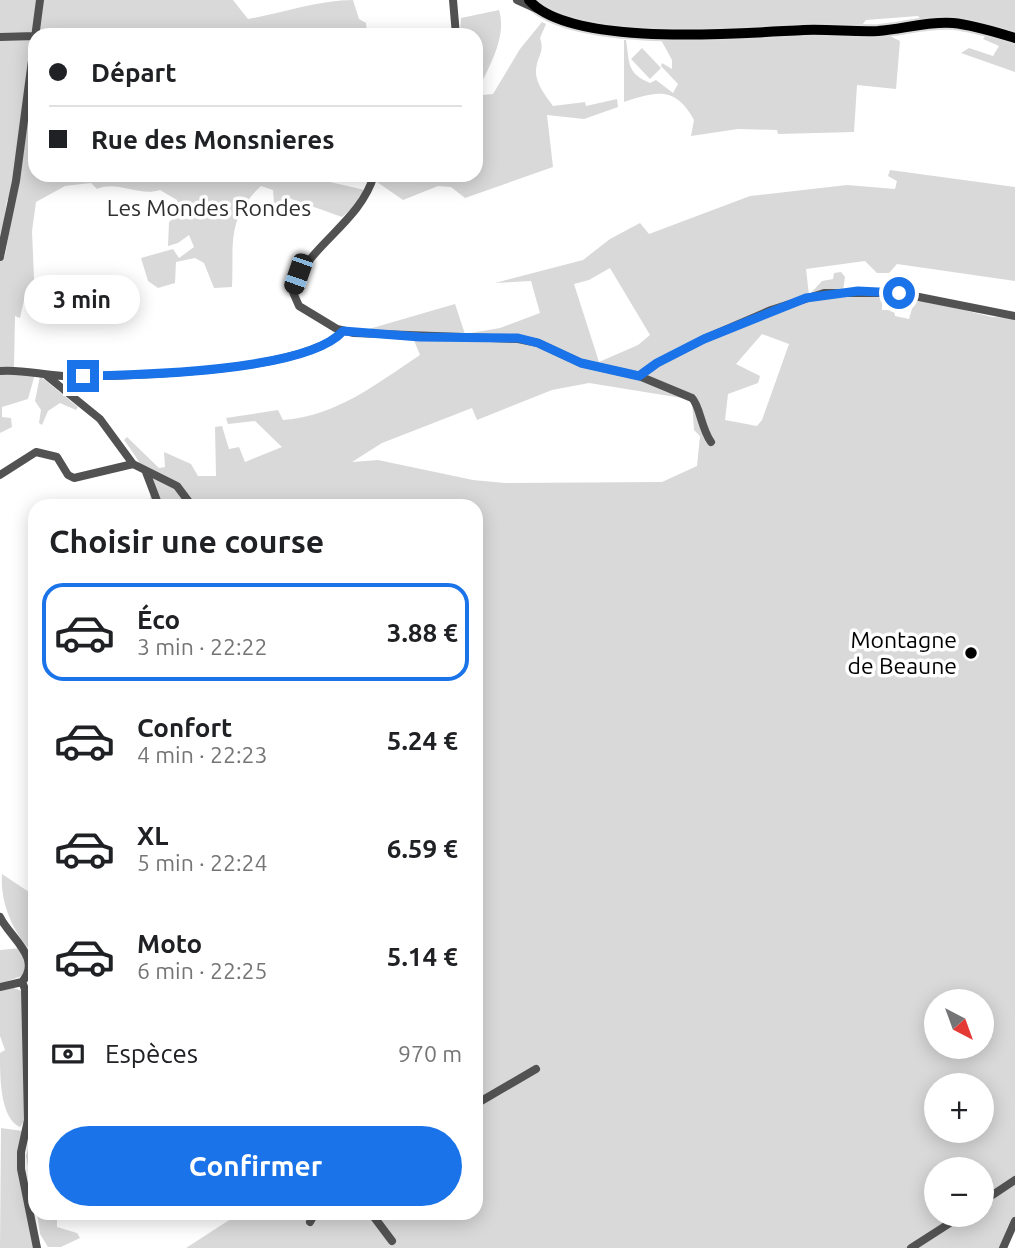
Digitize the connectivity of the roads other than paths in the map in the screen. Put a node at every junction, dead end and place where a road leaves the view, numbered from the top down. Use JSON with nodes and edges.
{"nodes":[{"id":1,"x":40,"y":0,"type":"edge"},
{"id":2,"x":453,"y":0,"type":"edge"},
{"id":3,"x":517,"y":0,"type":"edge"},
{"id":4,"x":529,"y":0,"type":"edge"},
{"id":5,"x":537,"y":9,"type":"junction"},
{"id":6,"x":36,"y":28,"type":"edge"},
{"id":7,"x":455,"y":28,"type":"edge"},
{"id":8,"x":28,"y":36,"type":"edge"},
{"id":9,"x":0,"y":37,"type":"edge"},
{"id":10,"x":1015,"y":38,"type":"edge"},
{"id":11,"x":28,"y":89,"type":"edge"},
{"id":12,"x":371,"y":182,"type":"edge"},
{"id":13,"x":0,"y":257,"type":"edge"},
{"id":14,"x":1015,"y":316,"type":"edge"},
{"id":15,"x":343,"y":331,"type":"junction"},
{"id":16,"x":0,"y":371,"type":"edge"},
{"id":17,"x":41,"y":374,"type":"junction"},
{"id":18,"x":639,"y":376,"type":"junction"},
{"id":19,"x":711,"y":442,"type":"dead end"},
{"id":20,"x":133,"y":464,"type":"junction"},
{"id":21,"x":146,"y":472,"type":"junction"},
{"id":22,"x":0,"y":475,"type":"edge"},
{"id":23,"x":156,"y":499,"type":"edge"},
{"id":24,"x":187,"y":499,"type":"edge"},
{"id":25,"x":0,"y":917,"type":"edge"},
{"id":26,"x":23,"y":982,"type":"junction"},
{"id":27,"x":0,"y":987,"type":"edge"},
{"id":28,"x":536,"y":1069,"type":"dead end"},
{"id":29,"x":483,"y":1100,"type":"edge"},
{"id":30,"x":28,"y":1120,"type":"edge"},
{"id":31,"x":28,"y":1120,"type":"edge"},
{"id":32,"x":1015,"y":1180,"type":"edge"},
{"id":33,"x":994,"y":1194,"type":"edge"},
{"id":34,"x":28,"y":1204,"type":"edge"},
{"id":35,"x":31,"y":1220,"type":"edge"},
{"id":36,"x":376,"y":1220,"type":"edge"},
{"id":37,"x":1015,"y":1222,"type":"edge"},
{"id":38,"x":944,"y":1227,"type":"edge"},
{"id":39,"x":392,"y":1241,"type":"dead end"},
{"id":40,"x":37,"y":1248,"type":"edge"},
{"id":41,"x":911,"y":1248,"type":"edge"},
{"id":42,"x":1003,"y":1248,"type":"edge"}],
"edges":[{"from":1,"to":6,"type":"street"},
{"from":2,"to":7,"type":"street"},
{"from":3,"to":5,"type":"street"},
{"from":4,"to":5,"type":"main road"},
{"from":5,"to":10,"type":"main road"},
{"from":8,"to":9,"type":"street"},
{"from":11,"to":13,"type":"street"},
{"from":12,"to":15,"type":"street"},
{"from":14,"to":18,"type":"street"},
{"from":15,"to":17,"type":"street"},
{"from":15,"to":18,"type":"street"},
{"from":16,"to":17,"type":"street"},
{"from":17,"to":20,"type":"street"},
{"from":18,"to":19,"type":"street"},
{"from":20,"to":21,"type":"street"},
{"from":20,"to":22,"type":"street"},
{"from":21,"to":23,"type":"street"},
{"from":21,"to":24,"type":"street"},
{"from":25,"to":26,"type":"street"},
{"from":26,"to":27,"type":"street"},
{"from":26,"to":31,"type":"street"},
{"from":28,"to":29,"type":"street"},
{"from":30,"to":34,"type":"street"},
{"from":32,"to":33,"type":"street"},
{"from":35,"to":40,"type":"street"},
{"from":36,"to":39,"type":"street"},
{"from":37,"to":42,"type":"street"},
{"from":38,"to":41,"type":"street"}]}
